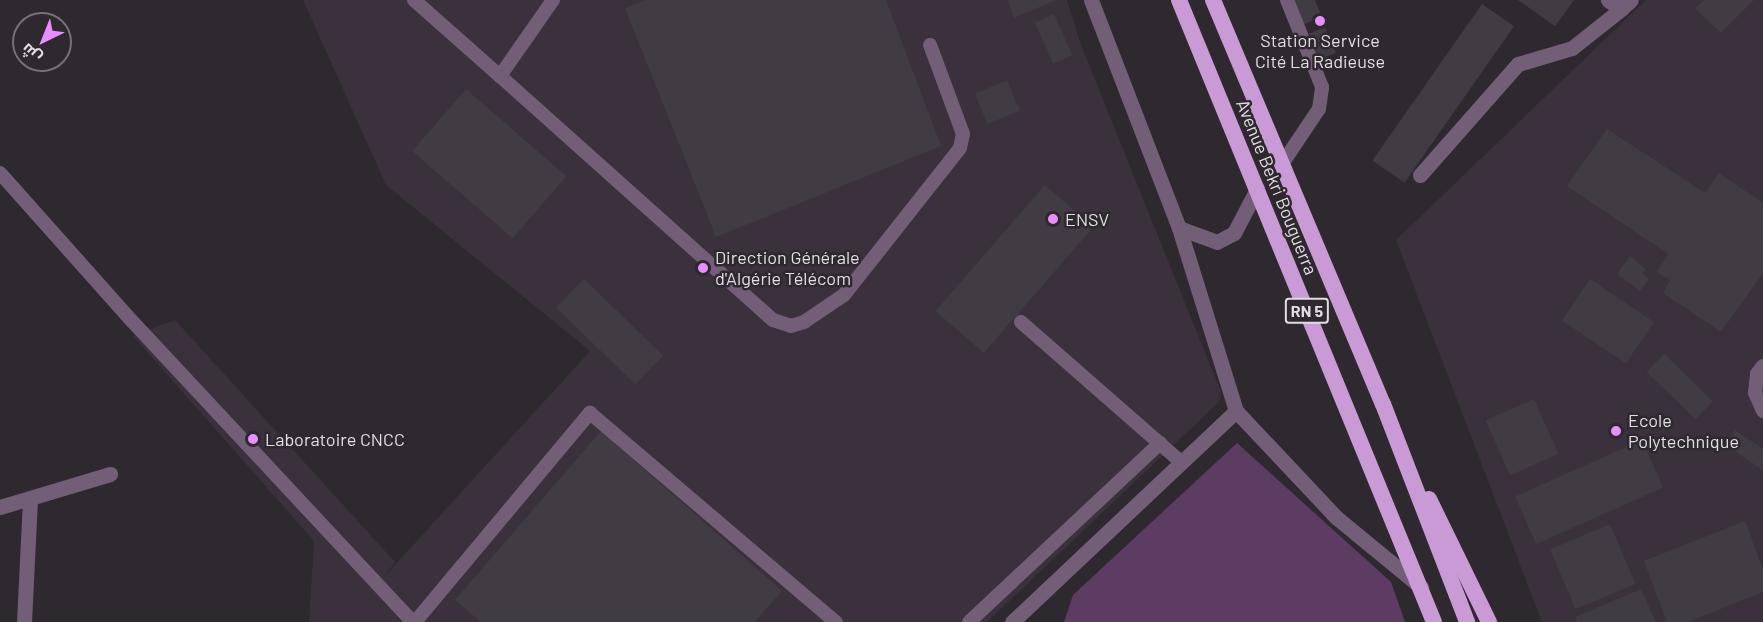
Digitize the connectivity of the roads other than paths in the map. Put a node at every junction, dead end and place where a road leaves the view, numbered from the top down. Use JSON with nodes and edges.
{"nodes":[{"id":1,"x":414,"y":0,"type":"edge"},
{"id":2,"x":553,"y":0,"type":"edge"},
{"id":3,"x":1091,"y":0,"type":"edge"},
{"id":4,"x":1179,"y":0,"type":"edge"},
{"id":5,"x":1213,"y":0,"type":"edge"},
{"id":6,"x":1287,"y":0,"type":"edge"},
{"id":7,"x":1608,"y":0,"type":"edge"},
{"id":8,"x":1626,"y":5,"type":"edge"},
{"id":9,"x":930,"y":45,"type":"dead end"},
{"id":10,"x":500,"y":76,"type":"junction"},
{"id":11,"x":1282,"y":164,"type":"junction"},
{"id":12,"x":0,"y":173,"type":"edge"},
{"id":13,"x":1420,"y":175,"type":"dead end"},
{"id":14,"x":1257,"y":189,"type":"junction"},
{"id":15,"x":1179,"y":228,"type":"junction"},
{"id":16,"x":1021,"y":322,"type":"dead end"},
{"id":17,"x":1763,"y":366,"type":"edge"},
{"id":18,"x":1383,"y":404,"type":"junction"},
{"id":19,"x":1236,"y":411,"type":"junction"},
{"id":20,"x":1763,"y":411,"type":"edge"},
{"id":21,"x":1160,"y":443,"type":"junction"},
{"id":22,"x":1181,"y":462,"type":"junction"},
{"id":23,"x":110,"y":474,"type":"dead end"},
{"id":24,"x":30,"y":500,"type":"junction"},
{"id":25,"x":0,"y":507,"type":"edge"},
{"id":26,"x":1421,"y":587,"type":"junction"},
{"id":27,"x":24,"y":622,"type":"edge"},
{"id":28,"x":414,"y":622,"type":"edge"},
{"id":29,"x":836,"y":622,"type":"edge"},
{"id":30,"x":969,"y":622,"type":"edge"},
{"id":31,"x":1012,"y":622,"type":"edge"},
{"id":32,"x":1434,"y":622,"type":"edge"},
{"id":33,"x":1467,"y":622,"type":"edge"},
{"id":34,"x":1489,"y":622,"type":"edge"}],
"edges":[{"from":1,"to":10,"type":"lane"},
{"from":2,"to":10,"type":"lane"},
{"from":3,"to":15,"type":"street"},
{"from":4,"to":14,"type":"highway","name":"Avenue Bekri Bouguerra","number":"RN 5"},
{"from":5,"to":11,"type":"highway","name":"Avenue Bekri Bouguerra","number":"RN 5"},
{"from":6,"to":11,"type":"lane"},
{"from":7,"to":8,"type":"street"},
{"from":8,"to":13,"type":"street"},
{"from":9,"to":10,"type":"lane"},
{"from":11,"to":18,"type":"highway","name":"Avenue Bekri Bouguerra","number":"RN 5"},
{"from":12,"to":28,"type":"lane"},
{"from":14,"to":15,"type":"street"},
{"from":14,"to":26,"type":"highway","name":"Avenue Bekri Bouguerra","number":"RN 5"},
{"from":15,"to":19,"type":"street"},
{"from":16,"to":21,"type":"lane"},
{"from":17,"to":20,"type":"lane"},
{"from":18,"to":33,"type":"highway","name":"Avenue Bekri Bouguerra","number":"RN 5"},
{"from":18,"to":34,"type":"highway","number":"RN 5"},
{"from":19,"to":22,"type":"street"},
{"from":19,"to":26,"type":"street"},
{"from":21,"to":22,"type":"lane"},
{"from":21,"to":30,"type":"lane"},
{"from":22,"to":31,"type":"street"},
{"from":23,"to":24,"type":"street"},
{"from":24,"to":25,"type":"street"},
{"from":24,"to":27,"type":"street"},
{"from":26,"to":32,"type":"highway","name":"Avenue Bekri Bouguerra","number":"RN 5"},
{"from":28,"to":29,"type":"lane"}]}
